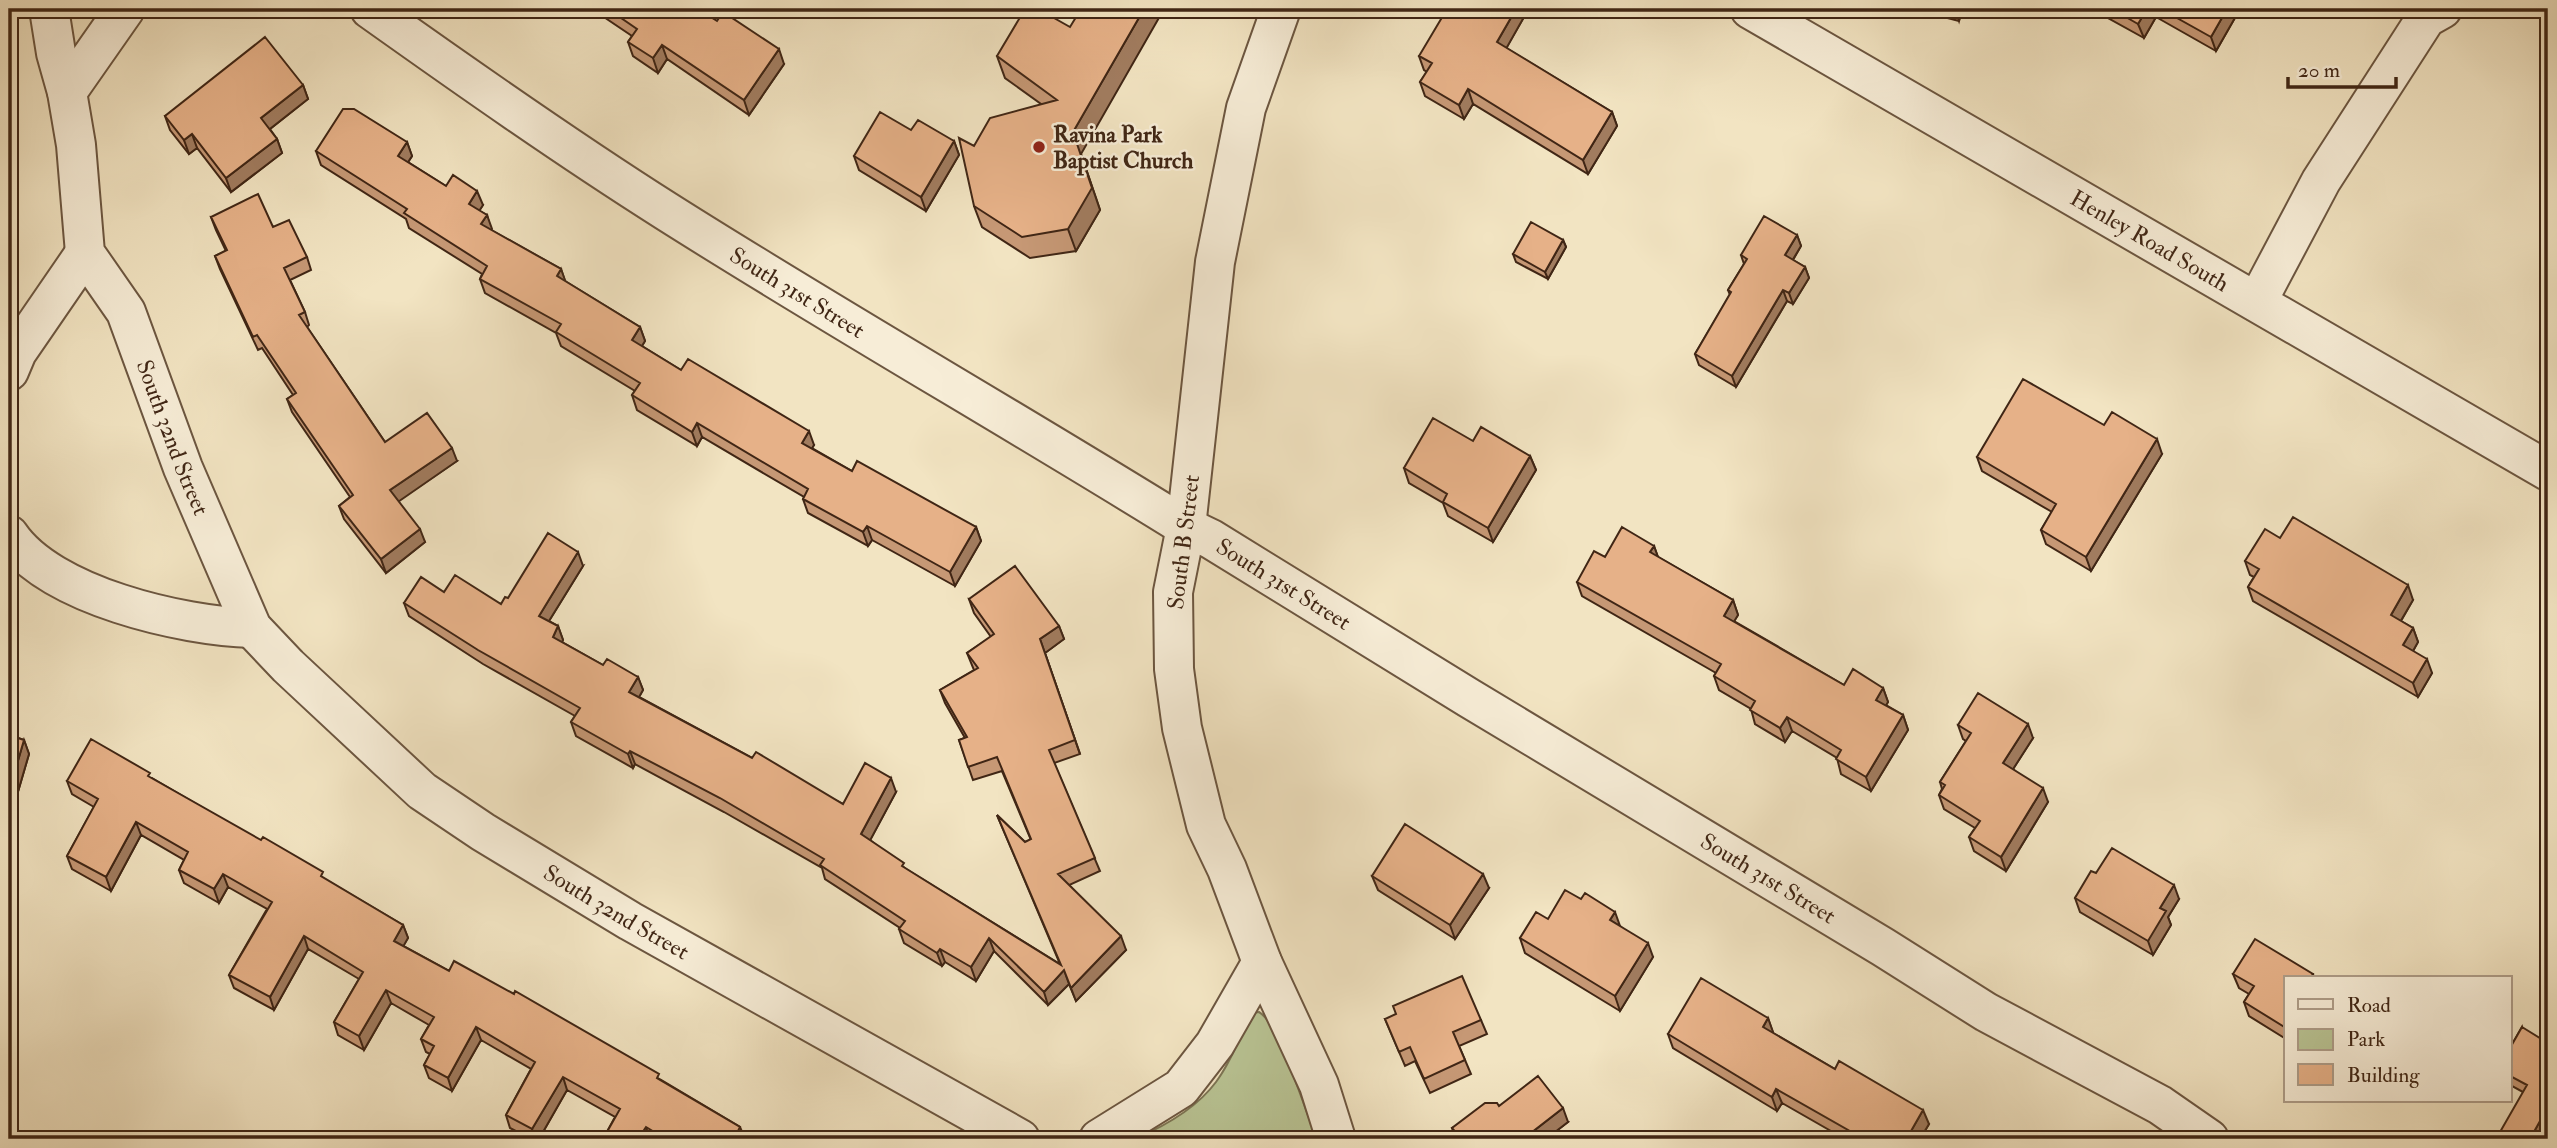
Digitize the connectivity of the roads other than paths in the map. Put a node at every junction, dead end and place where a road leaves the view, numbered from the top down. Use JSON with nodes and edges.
{"nodes":[{"id":1,"x":49,"y":9,"type":"edge"},
{"id":2,"x":125,"y":9,"type":"edge"},
{"id":3,"x":370,"y":9,"type":"edge"},
{"id":4,"x":1281,"y":9,"type":"edge"},
{"id":5,"x":1750,"y":9,"type":"edge"},
{"id":6,"x":2442,"y":9,"type":"edge"},
{"id":7,"x":67,"y":92,"type":"junction"},
{"id":8,"x":85,"y":253,"type":"junction"},
{"id":9,"x":2257,"y":302,"type":"junction"},
{"id":10,"x":9,"y":371,"type":"edge"},
{"id":11,"x":2548,"y":471,"type":"edge"},
{"id":12,"x":1186,"y":527,"type":"junction"},
{"id":13,"x":9,"y":535,"type":"edge"},
{"id":14,"x":252,"y":628,"type":"junction"},
{"id":15,"x":1262,"y":962,"type":"junction"},
{"id":16,"x":1020,"y":1139,"type":"edge"},
{"id":17,"x":1098,"y":1139,"type":"edge"},
{"id":18,"x":1336,"y":1139,"type":"edge"},
{"id":19,"x":2209,"y":1139,"type":"edge"}],
"edges":[{"from":1,"to":7,"type":"street"},
{"from":2,"to":7,"type":"street"},
{"from":3,"to":12,"type":"street","name":"South 31st Street"},
{"from":4,"to":12,"type":"street","name":"South B Street"},
{"from":5,"to":9,"type":"street","name":"Henley Road South"},
{"from":6,"to":9,"type":"street"},
{"from":7,"to":8,"type":"street"},
{"from":8,"to":10,"type":"street"},
{"from":8,"to":14,"type":"street","name":"South 32nd Street"},
{"from":9,"to":11,"type":"street","name":"Henley Road South"},
{"from":12,"to":15,"type":"street","name":"South B Street"},
{"from":12,"to":19,"type":"street","name":"South 31st Street"},
{"from":13,"to":14,"type":"street"},
{"from":14,"to":16,"type":"street","name":"South 32nd Street"},
{"from":15,"to":17,"type":"street"},
{"from":15,"to":18,"type":"street","name":"South B Street"}]}
